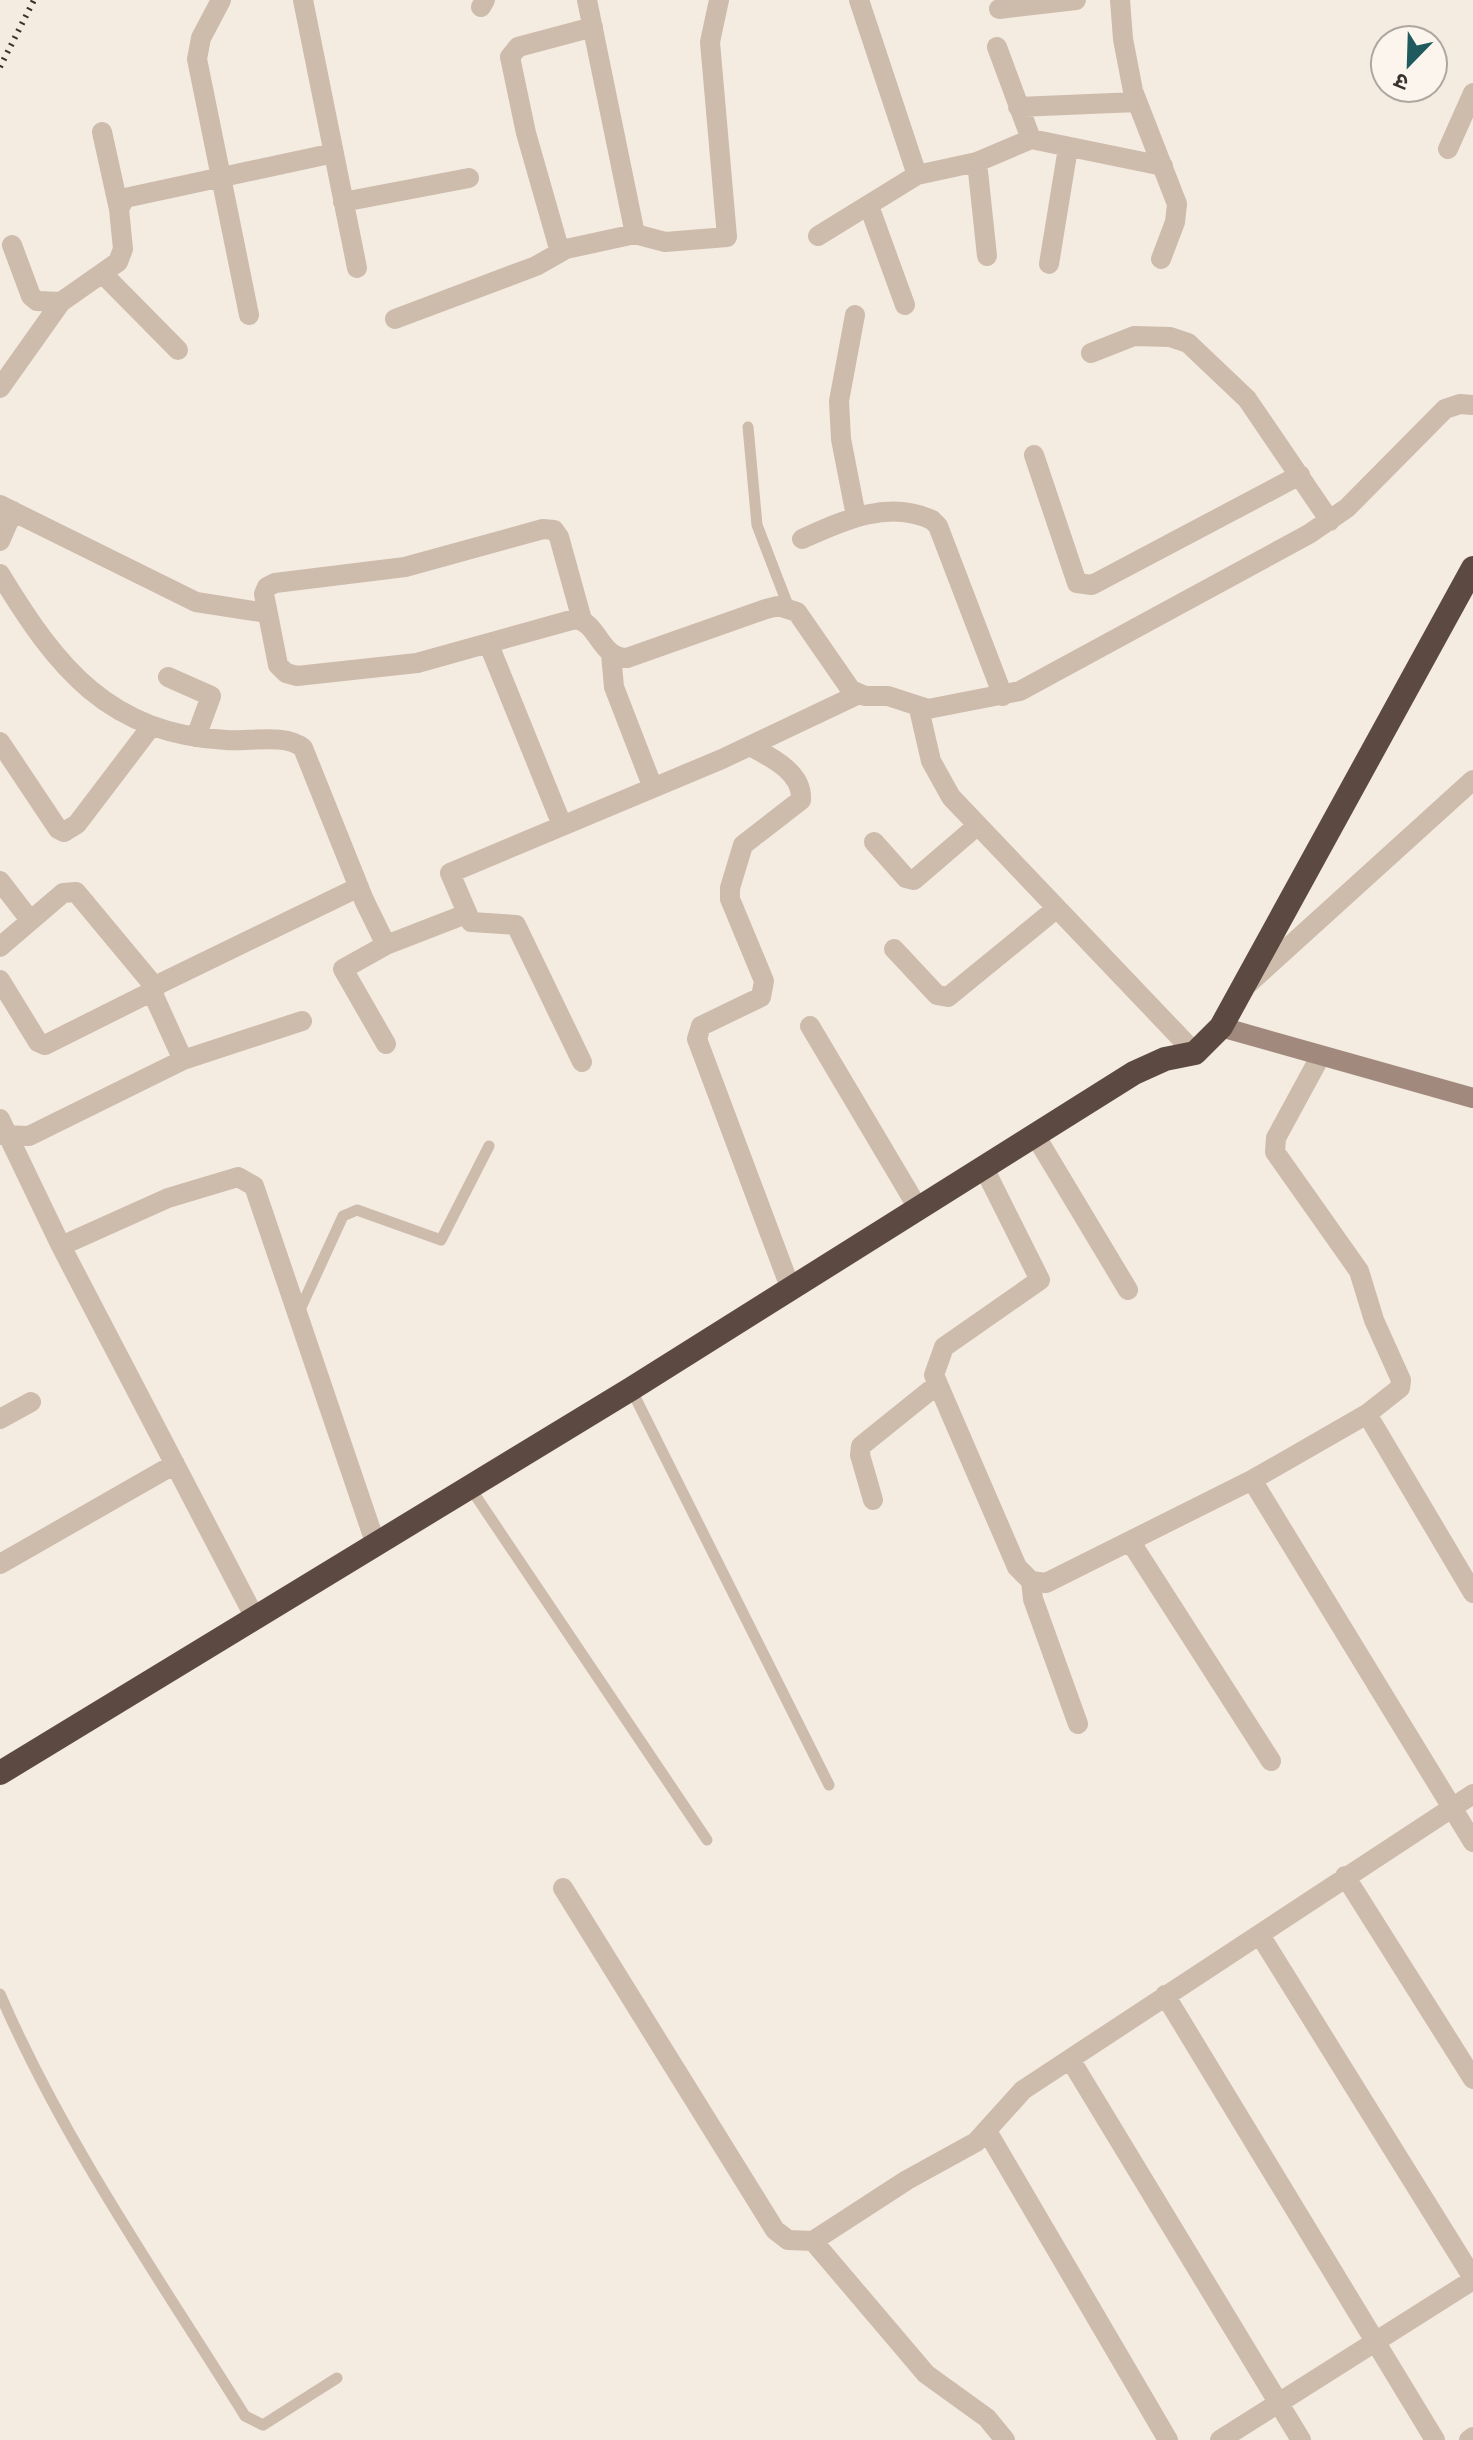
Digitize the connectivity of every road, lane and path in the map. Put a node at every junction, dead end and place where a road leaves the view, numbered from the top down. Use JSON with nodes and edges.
{"nodes":[{"id":1,"x":221,"y":0,"type":"edge"},
{"id":2,"x":303,"y":0,"type":"edge"},
{"id":3,"x":587,"y":0,"type":"edge"},
{"id":4,"x":719,"y":0,"type":"edge"},
{"id":5,"x":859,"y":0,"type":"edge"},
{"id":6,"x":1076,"y":0,"type":"edge"},
{"id":7,"x":1120,"y":0,"type":"edge"},
{"id":8,"x":999,"y":9,"type":"dead end"},
{"id":9,"x":593,"y":27,"type":"junction"},
{"id":10,"x":997,"y":47,"type":"dead end"},
{"id":11,"x":1473,"y":93,"type":"edge"},
{"id":12,"x":1137,"y":102,"type":"junction"},
{"id":13,"x":1018,"y":107,"type":"junction"},
{"id":14,"x":102,"y":132,"type":"dead end"},
{"id":15,"x":1031,"y":139,"type":"junction"},
{"id":16,"x":1068,"y":148,"type":"junction"},
{"id":17,"x":1448,"y":149,"type":"dead end"},
{"id":18,"x":334,"y":153,"type":"junction"},
{"id":19,"x":977,"y":162,"type":"junction"},
{"id":20,"x":1163,"y":166,"type":"junction"},
{"id":21,"x":917,"y":175,"type":"junction"},
{"id":22,"x":469,"y":178,"type":"dead end"},
{"id":23,"x":219,"y":179,"type":"junction"},
{"id":24,"x":343,"y":202,"type":"junction"},
{"id":25,"x":869,"y":206,"type":"junction"},
{"id":26,"x":119,"y":209,"type":"junction"},
{"id":27,"x":635,"y":234,"type":"junction"},
{"id":28,"x":818,"y":236,"type":"dead end"},
{"id":29,"x":12,"y":245,"type":"dead end"},
{"id":30,"x":560,"y":252,"type":"junction"},
{"id":31,"x":987,"y":256,"type":"dead end"},
{"id":32,"x":1161,"y":259,"type":"dead end"},
{"id":33,"x":1049,"y":264,"type":"dead end"},
{"id":34,"x":357,"y":268,"type":"dead end"},
{"id":35,"x":102,"y":273,"type":"junction"},
{"id":36,"x":61,"y":302,"type":"junction"},
{"id":37,"x":905,"y":305,"type":"dead end"},
{"id":38,"x":249,"y":315,"type":"dead end"},
{"id":39,"x":855,"y":315,"type":"dead end"},
{"id":40,"x":395,"y":319,"type":"dead end"},
{"id":41,"x":178,"y":350,"type":"dead end"},
{"id":42,"x":1091,"y":353,"type":"dead end"},
{"id":43,"x":0,"y":388,"type":"edge"},
{"id":44,"x":1473,"y":405,"type":"edge"},
{"id":45,"x":748,"y":427,"type":"dead end"},
{"id":46,"x":1034,"y":455,"type":"dead end"},
{"id":47,"x":1300,"y":475,"type":"junction"},
{"id":48,"x":7,"y":508,"type":"edge"},
{"id":49,"x":856,"y":516,"type":"junction"},
{"id":50,"x":1330,"y":521,"type":"junction"},
{"id":51,"x":802,"y":539,"type":"dead end"},
{"id":52,"x":0,"y":541,"type":"edge"},
{"id":53,"x":1473,"y":568,"type":"edge"},
{"id":54,"x":0,"y":574,"type":"edge"},
{"id":55,"x":789,"y":608,"type":"junction"},
{"id":56,"x":267,"y":613,"type":"junction"},
{"id":57,"x":582,"y":620,"type":"junction"},
{"id":58,"x":489,"y":645,"type":"junction"},
{"id":59,"x":611,"y":654,"type":"junction"},
{"id":60,"x":168,"y":677,"type":"dead end"},
{"id":61,"x":859,"y":694,"type":"junction"},
{"id":62,"x":1003,"y":696,"type":"junction"},
{"id":63,"x":919,"y":709,"type":"junction"},
{"id":64,"x":150,"y":728,"type":"junction"},
{"id":65,"x":196,"y":737,"type":"junction"},
{"id":66,"x":0,"y":742,"type":"edge"},
{"id":67,"x":750,"y":746,"type":"junction"},
{"id":68,"x":1473,"y":780,"type":"edge"},
{"id":69,"x":653,"y":788,"type":"junction"},
{"id":70,"x":562,"y":825,"type":"junction"},
{"id":71,"x":978,"y":825,"type":"junction"},
{"id":72,"x":874,"y":842,"type":"dead end"},
{"id":73,"x":0,"y":881,"type":"edge"},
{"id":74,"x":359,"y":887,"type":"junction"},
{"id":75,"x":1057,"y":908,"type":"junction"},
{"id":76,"x":466,"y":914,"type":"junction"},
{"id":77,"x":30,"y":920,"type":"junction"},
{"id":78,"x":386,"y":945,"type":"junction"},
{"id":79,"x":0,"y":947,"type":"edge"},
{"id":80,"x":894,"y":949,"type":"dead end"},
{"id":81,"x":0,"y":980,"type":"edge"},
{"id":82,"x":154,"y":989,"type":"junction"},
{"id":83,"x":1240,"y":991,"type":"junction"},
{"id":84,"x":302,"y":1021,"type":"dead end"},
{"id":85,"x":810,"y":1026,"type":"dead end"},
{"id":86,"x":1221,"y":1027,"type":"junction"},
{"id":87,"x":386,"y":1044,"type":"dead end"},
{"id":88,"x":1195,"y":1053,"type":"junction"},
{"id":89,"x":1320,"y":1057,"type":"junction"},
{"id":90,"x":183,"y":1060,"type":"junction"},
{"id":91,"x":582,"y":1062,"type":"dead end"},
{"id":92,"x":1473,"y":1098,"type":"edge"},
{"id":93,"x":2,"y":1130,"type":"edge"},
{"id":94,"x":1035,"y":1135,"type":"junction"},
{"id":95,"x":489,"y":1146,"type":"dead end"},
{"id":96,"x":984,"y":1168,"type":"junction"},
{"id":97,"x":918,"y":1208,"type":"junction"},
{"id":98,"x":61,"y":1246,"type":"junction"},
{"id":99,"x":790,"y":1287,"type":"junction"},
{"id":100,"x":1128,"y":1290,"type":"dead end"},
{"id":101,"x":298,"y":1315,"type":"junction"},
{"id":102,"x":938,"y":1384,"type":"junction"},
{"id":103,"x":631,"y":1389,"type":"junction"},
{"id":104,"x":31,"y":1402,"type":"dead end"},
{"id":105,"x":1367,"y":1414,"type":"junction"},
{"id":106,"x":0,"y":1419,"type":"edge"},
{"id":107,"x":175,"y":1464,"type":"junction"},
{"id":108,"x":1252,"y":1480,"type":"junction"},
{"id":109,"x":469,"y":1486,"type":"junction"},
{"id":110,"x":873,"y":1500,"type":"dead end"},
{"id":111,"x":1130,"y":1541,"type":"junction"},
{"id":112,"x":376,"y":1545,"type":"junction"},
{"id":113,"x":0,"y":1564,"type":"edge"},
{"id":114,"x":1031,"y":1581,"type":"junction"},
{"id":115,"x":1473,"y":1593,"type":"edge"},
{"id":116,"x":254,"y":1616,"type":"junction"},
{"id":117,"x":1078,"y":1724,"type":"dead end"},
{"id":118,"x":1271,"y":1761,"type":"dead end"},
{"id":119,"x":0,"y":1773,"type":"edge"},
{"id":120,"x":829,"y":1785,"type":"dead end"},
{"id":121,"x":1473,"y":1794,"type":"edge"},
{"id":122,"x":1452,"y":1807,"type":"junction"},
{"id":123,"x":707,"y":1840,"type":"dead end"},
{"id":124,"x":1473,"y":1842,"type":"edge"},
{"id":125,"x":1345,"y":1876,"type":"junction"},
{"id":126,"x":563,"y":1888,"type":"dead end"},
{"id":127,"x":1260,"y":1935,"type":"junction"},
{"id":128,"x":0,"y":1994,"type":"edge"},
{"id":129,"x":1165,"y":1995,"type":"junction"},
{"id":130,"x":1070,"y":2059,"type":"junction"},
{"id":131,"x":1473,"y":2079,"type":"edge"},
{"id":132,"x":987,"y":2131,"type":"junction"},
{"id":133,"x":813,"y":2241,"type":"junction"},
{"id":134,"x":1473,"y":2279,"type":"edge"},
{"id":135,"x":1374,"y":2342,"type":"junction"},
{"id":136,"x":337,"y":2378,"type":"dead end"},
{"id":137,"x":1277,"y":2403,"type":"junction"},
{"id":138,"x":1005,"y":2440,"type":"edge"},
{"id":139,"x":1168,"y":2440,"type":"edge"},
{"id":140,"x":1220,"y":2440,"type":"edge"},
{"id":141,"x":1301,"y":2440,"type":"edge"},
{"id":142,"x":1435,"y":2440,"type":"edge"}],
"edges":[{"from":1,"to":23,"type":"street"},
{"from":2,"to":18,"type":"street"},
{"from":3,"to":9,"type":"street"},
{"from":4,"to":27,"type":"street"},
{"from":5,"to":21,"type":"street"},
{"from":6,"to":8,"type":"street"},
{"from":7,"to":12,"type":"street"},
{"from":9,"to":27,"type":"street"},
{"from":9,"to":30,"type":"street"},
{"from":10,"to":13,"type":"street"},
{"from":11,"to":17,"type":"street"},
{"from":12,"to":13,"type":"street"},
{"from":12,"to":20,"type":"street"},
{"from":13,"to":15,"type":"street"},
{"from":14,"to":26,"type":"street"},
{"from":15,"to":16,"type":"street"},
{"from":15,"to":19,"type":"street"},
{"from":16,"to":20,"type":"street"},
{"from":16,"to":33,"type":"street"},
{"from":18,"to":23,"type":"street"},
{"from":18,"to":24,"type":"street"},
{"from":19,"to":21,"type":"street"},
{"from":19,"to":31,"type":"street"},
{"from":20,"to":32,"type":"street"},
{"from":21,"to":25,"type":"street"},
{"from":22,"to":24,"type":"street"},
{"from":23,"to":26,"type":"street"},
{"from":23,"to":38,"type":"street"},
{"from":24,"to":34,"type":"street"},
{"from":25,"to":28,"type":"street"},
{"from":25,"to":37,"type":"street"},
{"from":26,"to":35,"type":"street"},
{"from":27,"to":30,"type":"street"},
{"from":29,"to":36,"type":"street"},
{"from":30,"to":40,"type":"street"},
{"from":35,"to":36,"type":"street"},
{"from":35,"to":41,"type":"street"},
{"from":36,"to":43,"type":"street"},
{"from":39,"to":49,"type":"street"},
{"from":42,"to":47,"type":"street"},
{"from":44,"to":50,"type":"street"},
{"from":45,"to":55,"type":"lane"},
{"from":46,"to":47,"type":"street"},
{"from":47,"to":50,"type":"street"},
{"from":48,"to":52,"type":"street"},
{"from":48,"to":56,"type":"street"},
{"from":49,"to":51,"type":"street"},
{"from":49,"to":62,"type":"street"},
{"from":50,"to":62,"type":"street"},
{"from":53,"to":83,"type":"highway"},
{"from":54,"to":64,"type":"street"},
{"from":55,"to":59,"type":"street"},
{"from":55,"to":61,"type":"street"},
{"from":56,"to":57,"type":"street"},
{"from":56,"to":58,"type":"street"},
{"from":57,"to":58,"type":"street"},
{"from":57,"to":59,"type":"street"},
{"from":58,"to":70,"type":"street"},
{"from":59,"to":69,"type":"street"},
{"from":60,"to":65,"type":"street"},
{"from":61,"to":63,"type":"street"},
{"from":61,"to":67,"type":"street"},
{"from":62,"to":63,"type":"street"},
{"from":63,"to":71,"type":"street"},
{"from":64,"to":65,"type":"street"},
{"from":64,"to":66,"type":"street"},
{"from":65,"to":74,"type":"street"},
{"from":67,"to":69,"type":"street"},
{"from":67,"to":99,"type":"street"},
{"from":68,"to":83,"type":"street"},
{"from":69,"to":70,"type":"street"},
{"from":70,"to":76,"type":"street"},
{"from":71,"to":72,"type":"street"},
{"from":71,"to":75,"type":"street"},
{"from":73,"to":77,"type":"street"},
{"from":74,"to":78,"type":"street"},
{"from":74,"to":82,"type":"street"},
{"from":75,"to":80,"type":"street"},
{"from":75,"to":88,"type":"street"},
{"from":76,"to":78,"type":"street"},
{"from":76,"to":91,"type":"street"},
{"from":77,"to":79,"type":"street"},
{"from":77,"to":82,"type":"street"},
{"from":78,"to":87,"type":"street"},
{"from":81,"to":82,"type":"street"},
{"from":82,"to":90,"type":"street"},
{"from":83,"to":86,"type":"highway"},
{"from":84,"to":90,"type":"street"},
{"from":85,"to":97,"type":"street"},
{"from":86,"to":88,"type":"highway"},
{"from":86,"to":89,"type":"main road"},
{"from":88,"to":94,"type":"highway"},
{"from":89,"to":92,"type":"main road"},
{"from":89,"to":105,"type":"street"},
{"from":90,"to":93,"type":"street"},
{"from":93,"to":98,"type":"street"},
{"from":94,"to":96,"type":"highway"},
{"from":94,"to":100,"type":"street"},
{"from":95,"to":101,"type":"lane"},
{"from":96,"to":97,"type":"highway"},
{"from":96,"to":102,"type":"street"},
{"from":97,"to":99,"type":"highway"},
{"from":98,"to":101,"type":"street"},
{"from":98,"to":107,"type":"street"},
{"from":99,"to":103,"type":"highway"},
{"from":101,"to":112,"type":"street"},
{"from":102,"to":110,"type":"street"},
{"from":102,"to":114,"type":"street"},
{"from":103,"to":109,"type":"highway"},
{"from":103,"to":120,"type":"lane"},
{"from":104,"to":106,"type":"street"},
{"from":105,"to":108,"type":"street"},
{"from":105,"to":115,"type":"street"},
{"from":107,"to":113,"type":"street"},
{"from":107,"to":116,"type":"street"},
{"from":108,"to":111,"type":"street"},
{"from":108,"to":122,"type":"street"},
{"from":109,"to":112,"type":"highway"},
{"from":109,"to":123,"type":"lane"},
{"from":111,"to":114,"type":"street"},
{"from":111,"to":118,"type":"street"},
{"from":112,"to":116,"type":"highway"},
{"from":114,"to":117,"type":"street"},
{"from":116,"to":119,"type":"highway"},
{"from":121,"to":122,"type":"street"},
{"from":122,"to":124,"type":"street"},
{"from":122,"to":125,"type":"street"},
{"from":125,"to":127,"type":"street"},
{"from":125,"to":131,"type":"street"},
{"from":126,"to":133,"type":"street"},
{"from":127,"to":129,"type":"street"},
{"from":127,"to":134,"type":"street"},
{"from":128,"to":136,"type":"lane"},
{"from":129,"to":130,"type":"street"},
{"from":129,"to":135,"type":"street"},
{"from":130,"to":132,"type":"street"},
{"from":130,"to":137,"type":"street"},
{"from":132,"to":133,"type":"street"},
{"from":132,"to":139,"type":"street"},
{"from":133,"to":138,"type":"street"},
{"from":134,"to":135,"type":"street"},
{"from":135,"to":137,"type":"street"},
{"from":135,"to":142,"type":"street"},
{"from":137,"to":140,"type":"street"},
{"from":137,"to":141,"type":"street"}]}
